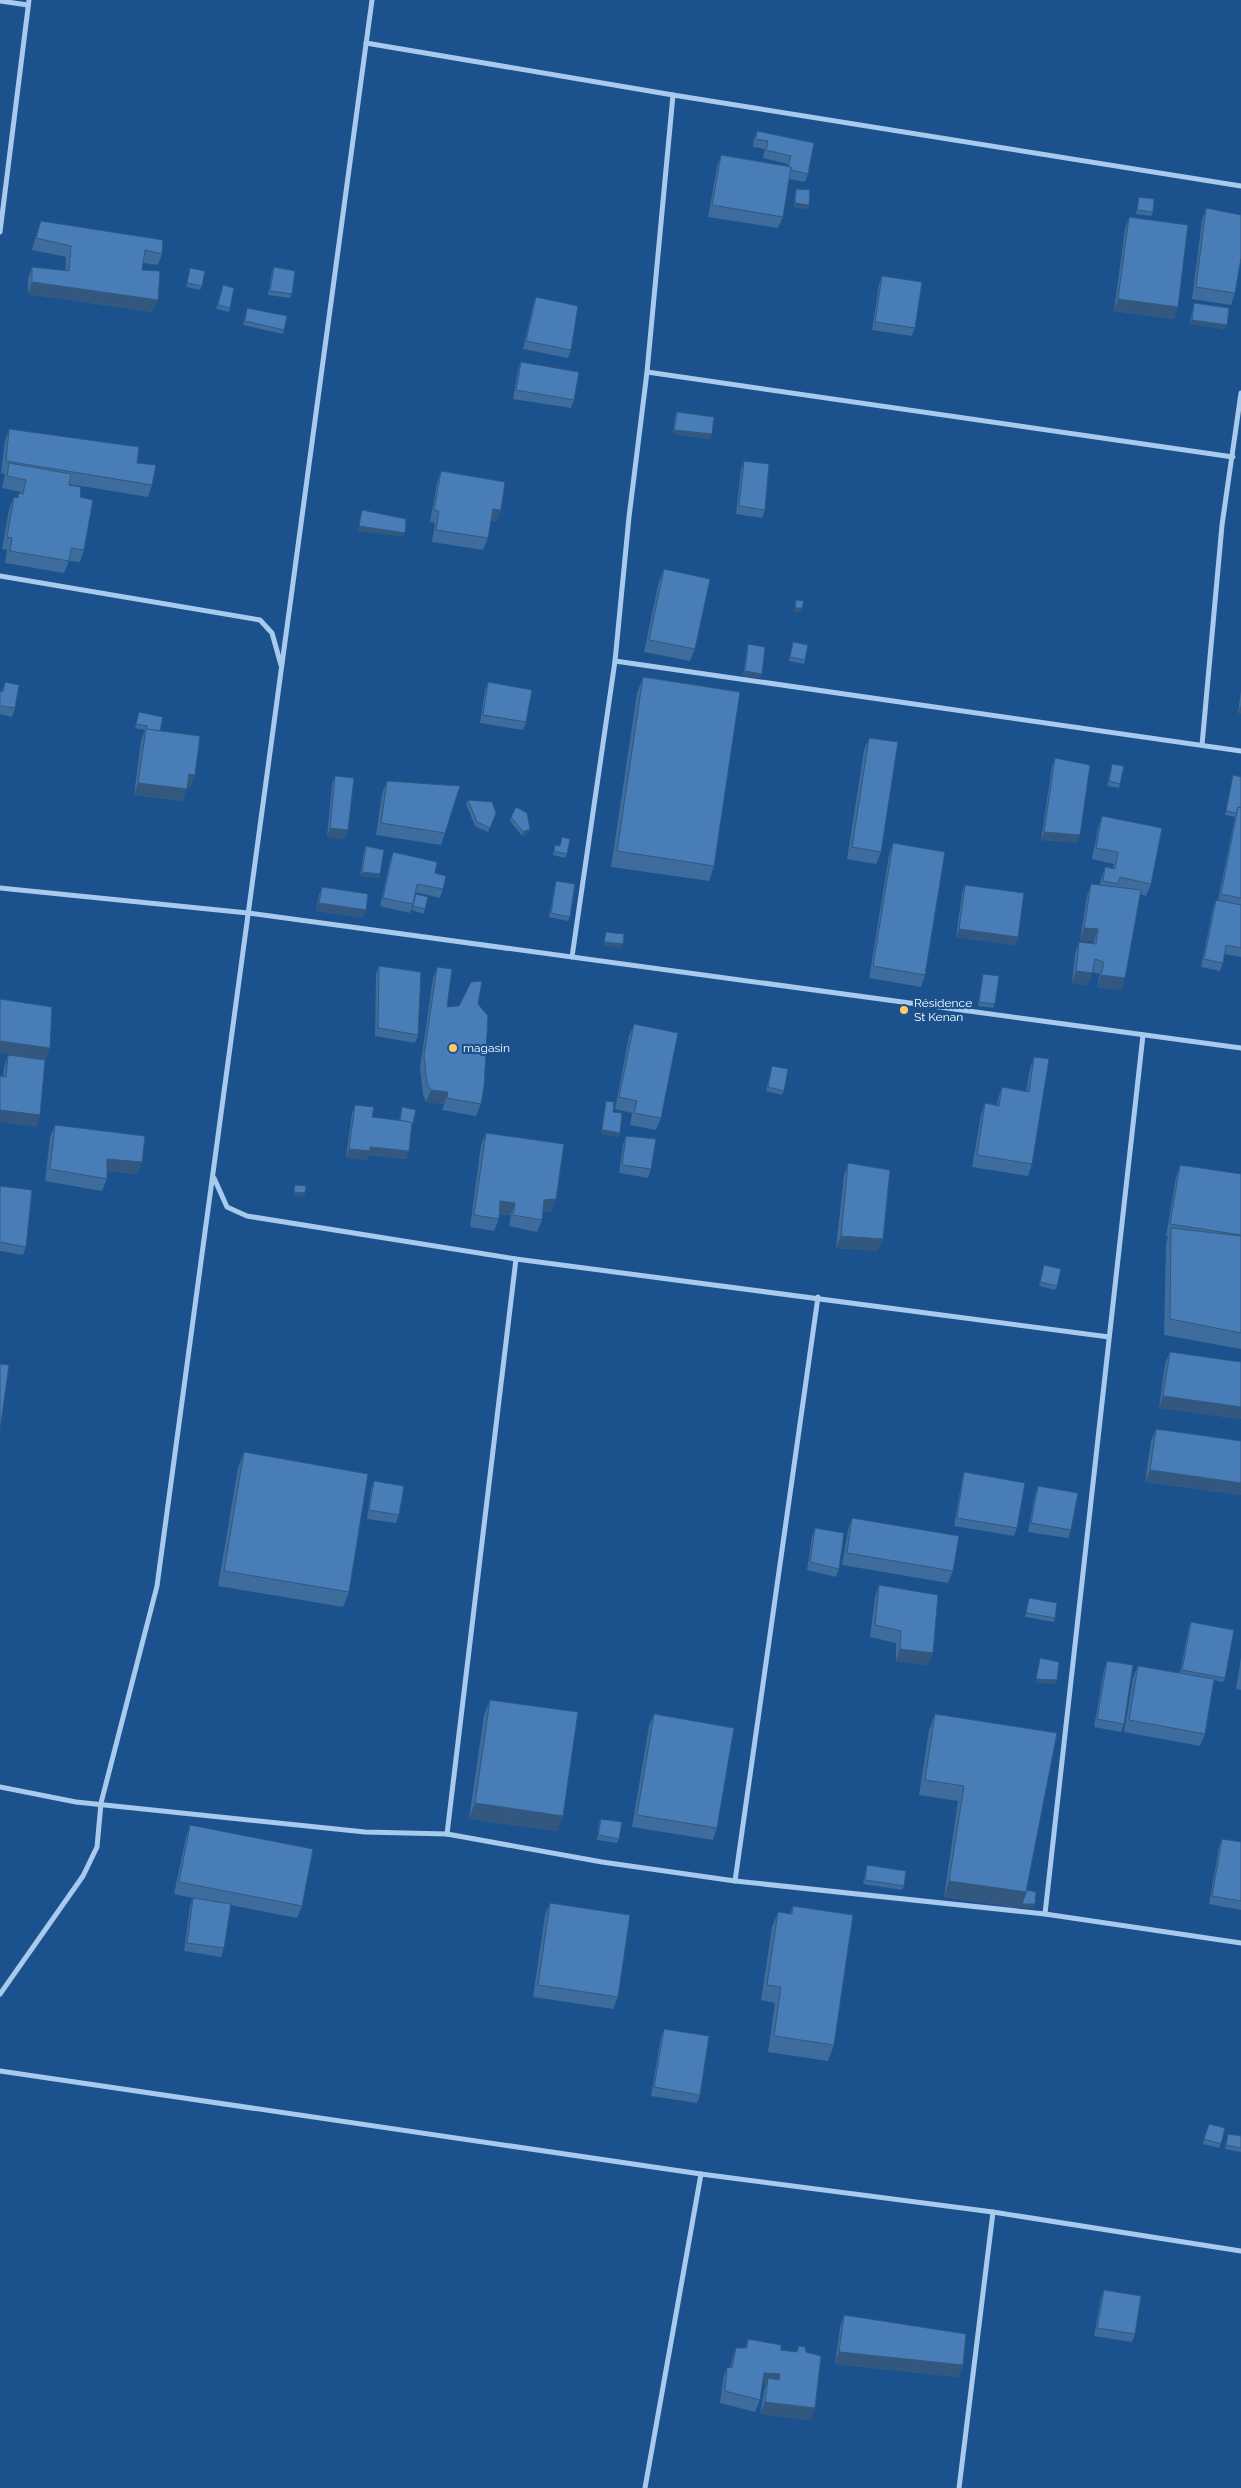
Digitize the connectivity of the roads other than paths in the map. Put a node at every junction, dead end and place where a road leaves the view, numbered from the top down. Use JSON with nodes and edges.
{"nodes":[{"id":1,"x":372,"y":0,"type":"edge"},
{"id":2,"x":0,"y":1,"type":"edge"},
{"id":3,"x":29,"y":2,"type":"edge"},
{"id":4,"x":366,"y":43,"type":"junction"},
{"id":5,"x":673,"y":95,"type":"junction"},
{"id":6,"x":1241,"y":186,"type":"edge"},
{"id":7,"x":0,"y":232,"type":"edge"},
{"id":8,"x":647,"y":372,"type":"junction"},
{"id":9,"x":1241,"y":393,"type":"edge"},
{"id":10,"x":1232,"y":457,"type":"junction"},
{"id":11,"x":0,"y":576,"type":"edge"},
{"id":12,"x":615,"y":661,"type":"junction"},
{"id":13,"x":282,"y":668,"type":"junction"},
{"id":14,"x":1202,"y":745,"type":"junction"},
{"id":15,"x":1241,"y":751,"type":"edge"},
{"id":16,"x":0,"y":888,"type":"edge"},
{"id":17,"x":248,"y":913,"type":"junction"},
{"id":18,"x":572,"y":957,"type":"junction"},
{"id":19,"x":1142,"y":1034,"type":"junction"},
{"id":20,"x":1241,"y":1048,"type":"edge"},
{"id":21,"x":213,"y":1176,"type":"junction"},
{"id":22,"x":516,"y":1258,"type":"junction"},
{"id":23,"x":818,"y":1297,"type":"junction"},
{"id":24,"x":1109,"y":1337,"type":"junction"},
{"id":25,"x":0,"y":1786,"type":"edge"},
{"id":26,"x":101,"y":1803,"type":"junction"},
{"id":27,"x":447,"y":1834,"type":"junction"},
{"id":28,"x":735,"y":1881,"type":"junction"},
{"id":29,"x":1045,"y":1914,"type":"junction"},
{"id":30,"x":1241,"y":1944,"type":"edge"},
{"id":31,"x":0,"y":1994,"type":"edge"},
{"id":32,"x":0,"y":2071,"type":"edge"},
{"id":33,"x":701,"y":2174,"type":"junction"},
{"id":34,"x":993,"y":2212,"type":"junction"},
{"id":35,"x":1241,"y":2251,"type":"edge"},
{"id":36,"x":645,"y":2488,"type":"edge"},
{"id":37,"x":959,"y":2488,"type":"edge"}],
"edges":[{"from":1,"to":4,"type":"street"},
{"from":2,"to":3,"type":"street"},
{"from":3,"to":7,"type":"street"},
{"from":4,"to":5,"type":"street"},
{"from":4,"to":13,"type":"street"},
{"from":5,"to":6,"type":"street"},
{"from":5,"to":8,"type":"street"},
{"from":8,"to":10,"type":"street"},
{"from":8,"to":12,"type":"street"},
{"from":9,"to":10,"type":"street"},
{"from":10,"to":14,"type":"street"},
{"from":11,"to":13,"type":"street"},
{"from":12,"to":14,"type":"street"},
{"from":12,"to":18,"type":"street"},
{"from":13,"to":17,"type":"street"},
{"from":14,"to":15,"type":"street"},
{"from":16,"to":17,"type":"street"},
{"from":17,"to":18,"type":"street"},
{"from":17,"to":21,"type":"street"},
{"from":18,"to":19,"type":"street"},
{"from":19,"to":20,"type":"street"},
{"from":19,"to":24,"type":"street"},
{"from":21,"to":22,"type":"street"},
{"from":21,"to":26,"type":"street"},
{"from":22,"to":23,"type":"street"},
{"from":22,"to":27,"type":"street"},
{"from":23,"to":24,"type":"street"},
{"from":23,"to":28,"type":"street"},
{"from":24,"to":29,"type":"street"},
{"from":25,"to":26,"type":"street"},
{"from":26,"to":27,"type":"street"},
{"from":26,"to":31,"type":"street"},
{"from":27,"to":28,"type":"street"},
{"from":28,"to":29,"type":"street"},
{"from":29,"to":30,"type":"street"},
{"from":32,"to":33,"type":"street"},
{"from":33,"to":34,"type":"street"},
{"from":33,"to":36,"type":"street"},
{"from":34,"to":35,"type":"street"},
{"from":34,"to":37,"type":"street"}]}
